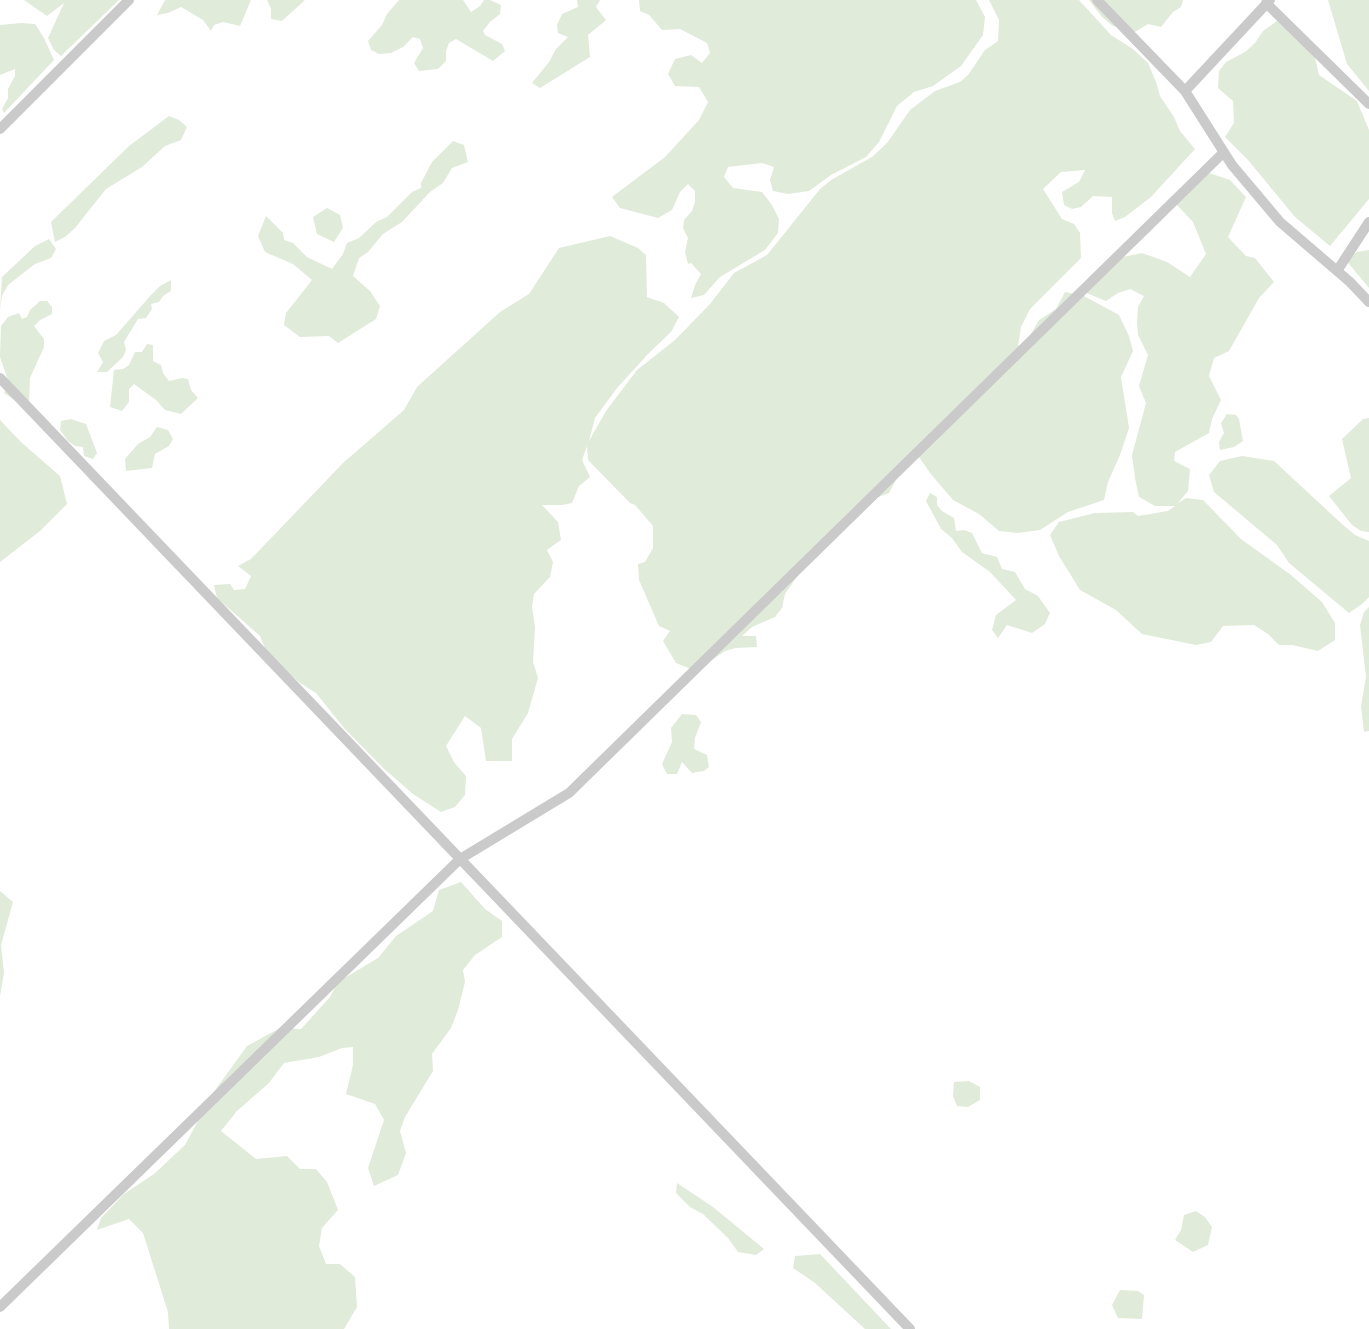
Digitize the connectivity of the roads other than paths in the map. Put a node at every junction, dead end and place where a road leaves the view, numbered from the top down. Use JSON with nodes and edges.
{"nodes":[{"id":1,"x":129,"y":0,"type":"edge"},
{"id":2,"x":1097,"y":0,"type":"edge"},
{"id":3,"x":1268,"y":2,"type":"edge"},
{"id":4,"x":1185,"y":91,"type":"junction"},
{"id":5,"x":1369,"y":104,"type":"edge"},
{"id":6,"x":0,"y":129,"type":"edge"},
{"id":7,"x":1224,"y":153,"type":"junction"},
{"id":8,"x":1369,"y":222,"type":"edge"},
{"id":9,"x":1337,"y":271,"type":"junction"},
{"id":10,"x":1369,"y":302,"type":"edge"},
{"id":11,"x":0,"y":378,"type":"edge"},
{"id":12,"x":460,"y":859,"type":"junction"},
{"id":13,"x":0,"y":1307,"type":"edge"},
{"id":14,"x":910,"y":1329,"type":"edge"}],
"edges":[{"from":1,"to":6,"type":"street"},
{"from":2,"to":4,"type":"street"},
{"from":3,"to":4,"type":"street"},
{"from":3,"to":5,"type":"street"},
{"from":4,"to":7,"type":"street"},
{"from":7,"to":9,"type":"street"},
{"from":7,"to":12,"type":"street"},
{"from":8,"to":9,"type":"street"},
{"from":9,"to":10,"type":"street"},
{"from":11,"to":12,"type":"street"},
{"from":12,"to":13,"type":"street"},
{"from":12,"to":14,"type":"street"}]}
